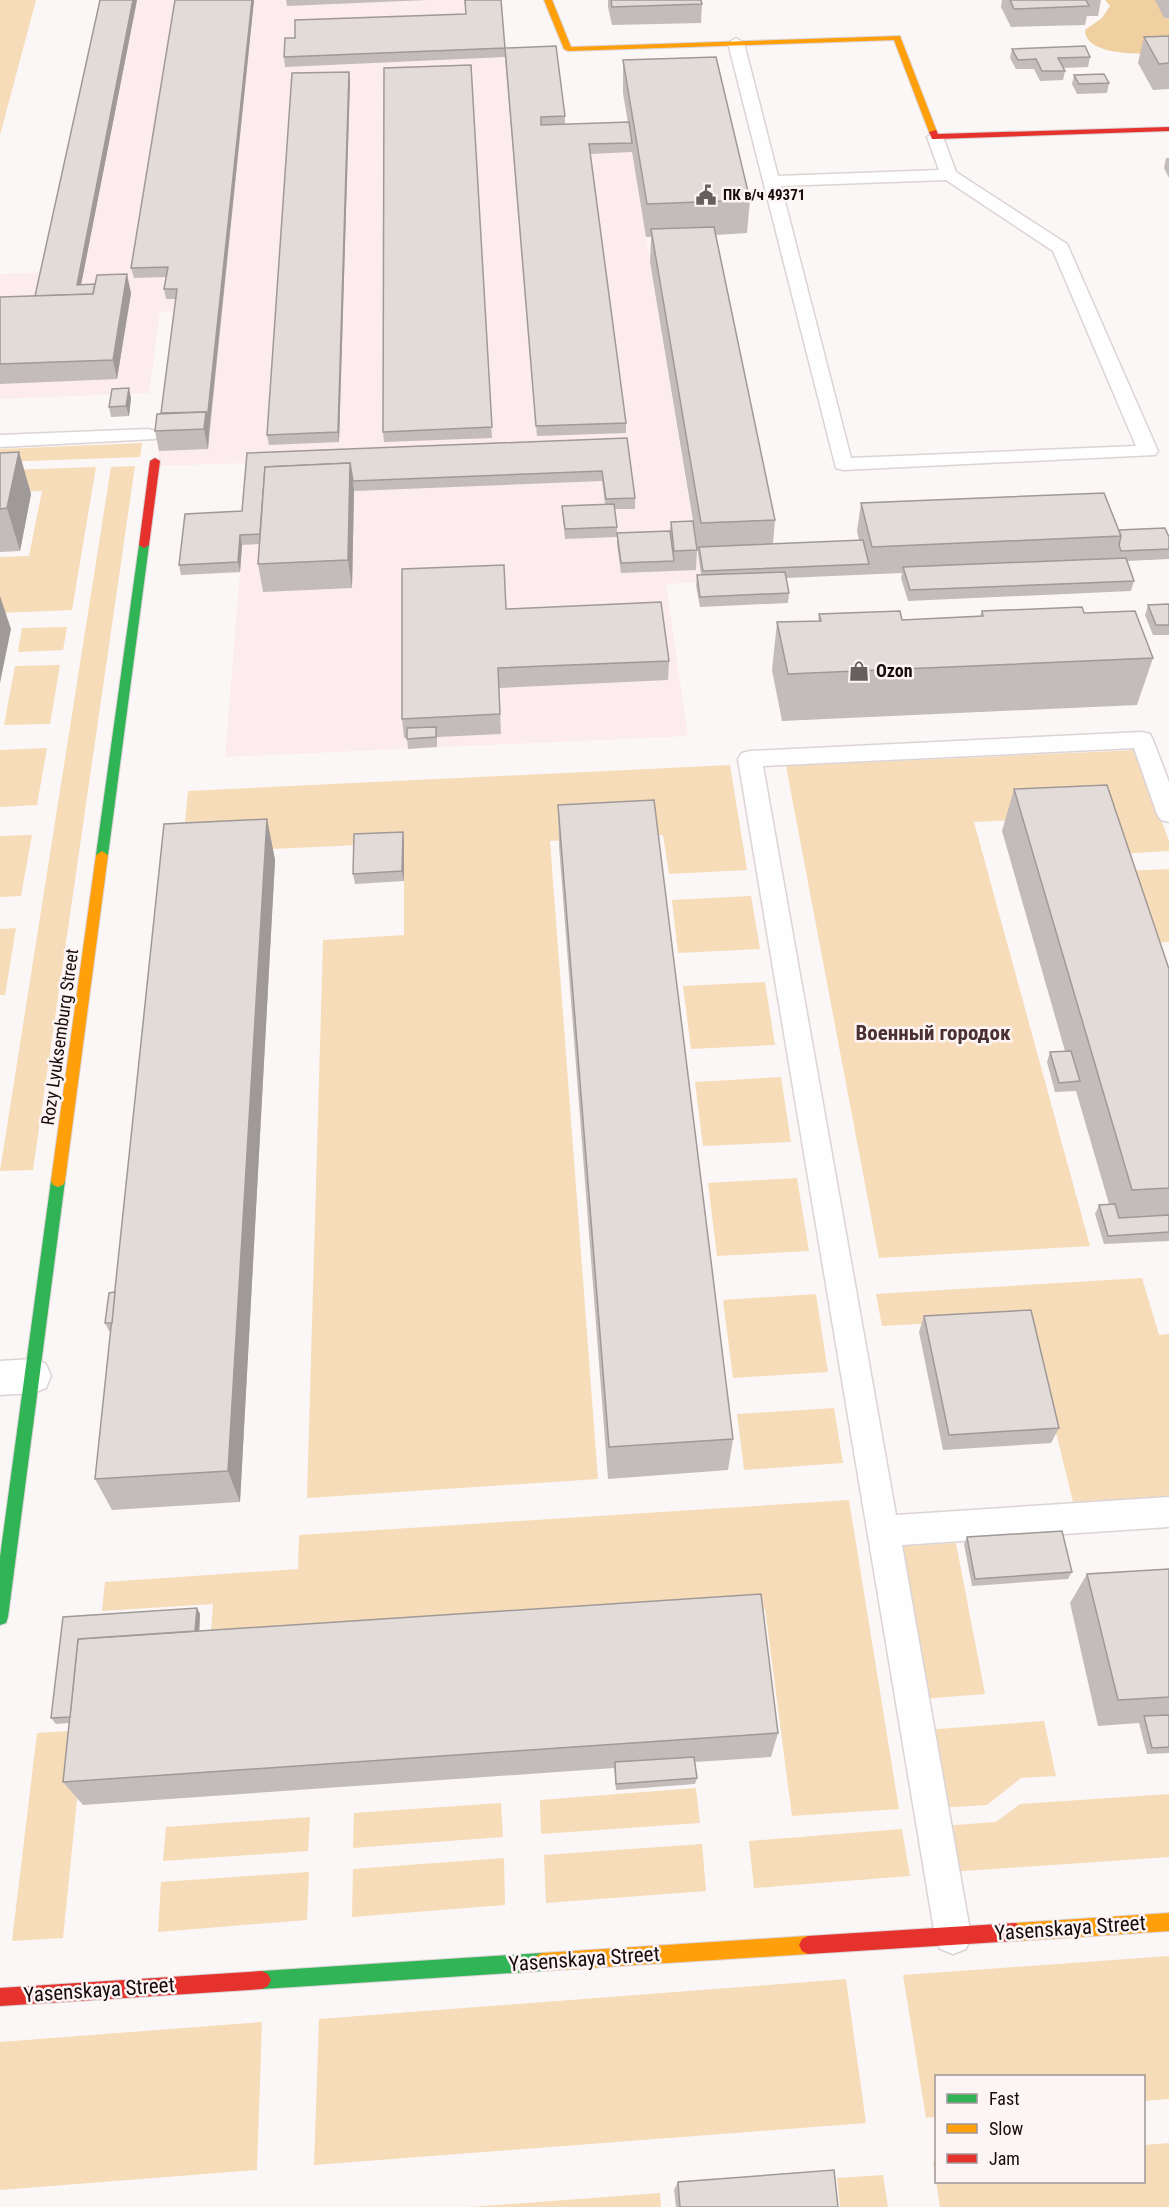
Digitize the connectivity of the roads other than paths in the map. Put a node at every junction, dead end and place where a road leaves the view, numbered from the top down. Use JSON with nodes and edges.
{"nodes":[{"id":1,"x":548,"y":0,"type":"edge"},
{"id":2,"x":736,"y":43,"type":"junction"},
{"id":3,"x":1169,"y":129,"type":"edge"},
{"id":4,"x":935,"y":137,"type":"junction"},
{"id":5,"x":949,"y":175,"type":"junction"},
{"id":6,"x":771,"y":181,"type":"junction"},
{"id":7,"x":148,"y":435,"type":"dead end"},
{"id":8,"x":0,"y":441,"type":"edge"},
{"id":9,"x":155,"y":461,"type":"dead end"},
{"id":10,"x":1169,"y":814,"type":"edge"},
{"id":11,"x":16,"y":1377,"type":"edge"},
{"id":12,"x":1169,"y":1512,"type":"edge"},
{"id":13,"x":883,"y":1531,"type":"junction"},
{"id":14,"x":0,"y":1617,"type":"edge"},
{"id":15,"x":1169,"y":1922,"type":"edge"},
{"id":16,"x":953,"y":1936,"type":"junction"},
{"id":17,"x":0,"y":1997,"type":"edge"}],
"edges":[{"from":1,"to":2,"type":"street"},
{"from":2,"to":4,"type":"street"},
{"from":2,"to":6,"type":"lane"},
{"from":3,"to":4,"type":"street"},
{"from":4,"to":5,"type":"lane"},
{"from":5,"to":6,"type":"lane"},
{"from":5,"to":6,"type":"lane"},
{"from":7,"to":8,"type":"lane"},
{"from":9,"to":11,"type":"street","name":"Rozy Lyuksemburg Street"},
{"from":10,"to":13,"type":"lane"},
{"from":11,"to":14,"type":"street","name":"Rozy Lyuksemburg Street"},
{"from":12,"to":13,"type":"lane"},
{"from":13,"to":16,"type":"lane"},
{"from":15,"to":16,"type":"street","name":"Yasenskaya Street"},
{"from":16,"to":17,"type":"street","name":"Yasenskaya Street"}]}
